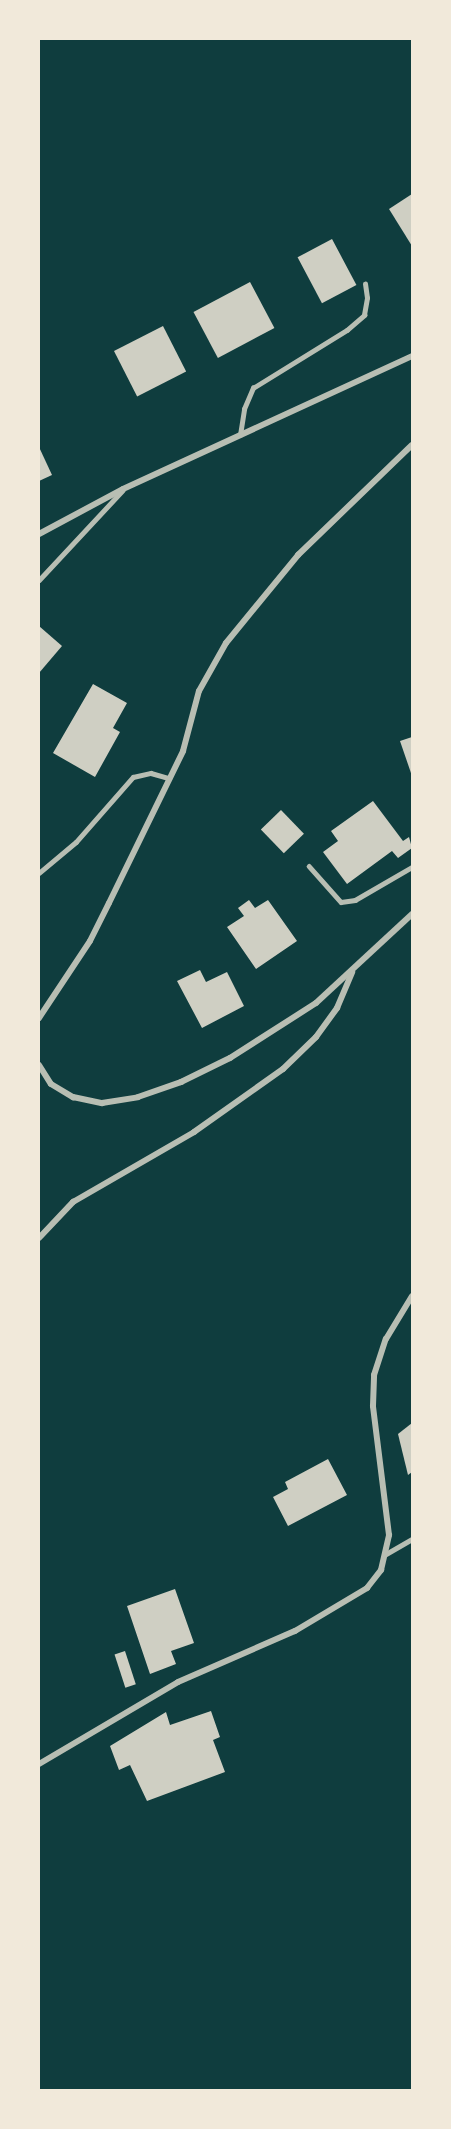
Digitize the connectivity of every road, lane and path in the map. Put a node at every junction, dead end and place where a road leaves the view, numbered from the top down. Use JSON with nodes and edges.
{"nodes":[{"id":1,"x":365,"y":284,"type":"dead end"},
{"id":2,"x":412,"y":356,"type":"edge"},
{"id":3,"x":240,"y":435,"type":"junction"},
{"id":4,"x":412,"y":445,"type":"edge"},
{"id":5,"x":123,"y":489,"type":"junction"},
{"id":6,"x":39,"y":534,"type":"edge"},
{"id":7,"x":39,"y":580,"type":"edge"},
{"id":8,"x":169,"y":778,"type":"junction"},
{"id":9,"x":309,"y":866,"type":"dead end"},
{"id":10,"x":412,"y":867,"type":"edge"},
{"id":11,"x":39,"y":873,"type":"edge"},
{"id":12,"x":412,"y":914,"type":"edge"},
{"id":13,"x":353,"y":969,"type":"junction"},
{"id":14,"x":39,"y":1018,"type":"edge"},
{"id":15,"x":39,"y":1065,"type":"edge"},
{"id":16,"x":39,"y":1238,"type":"edge"},
{"id":17,"x":412,"y":1296,"type":"edge"},
{"id":18,"x":412,"y":1539,"type":"edge"},
{"id":19,"x":386,"y":1554,"type":"junction"},
{"id":20,"x":39,"y":1764,"type":"edge"}],
"edges":[{"from":1,"to":3,"type":"lane"},
{"from":2,"to":3,"type":"street"},
{"from":3,"to":5,"type":"street"},
{"from":4,"to":8,"type":"street"},
{"from":5,"to":6,"type":"street"},
{"from":5,"to":7,"type":"lane"},
{"from":8,"to":11,"type":"lane"},
{"from":8,"to":14,"type":"street"},
{"from":9,"to":10,"type":"lane"},
{"from":12,"to":13,"type":"street"},
{"from":13,"to":15,"type":"street"},
{"from":13,"to":16,"type":"street"},
{"from":17,"to":19,"type":"street"},
{"from":18,"to":19,"type":"lane"},
{"from":19,"to":20,"type":"street"}]}
